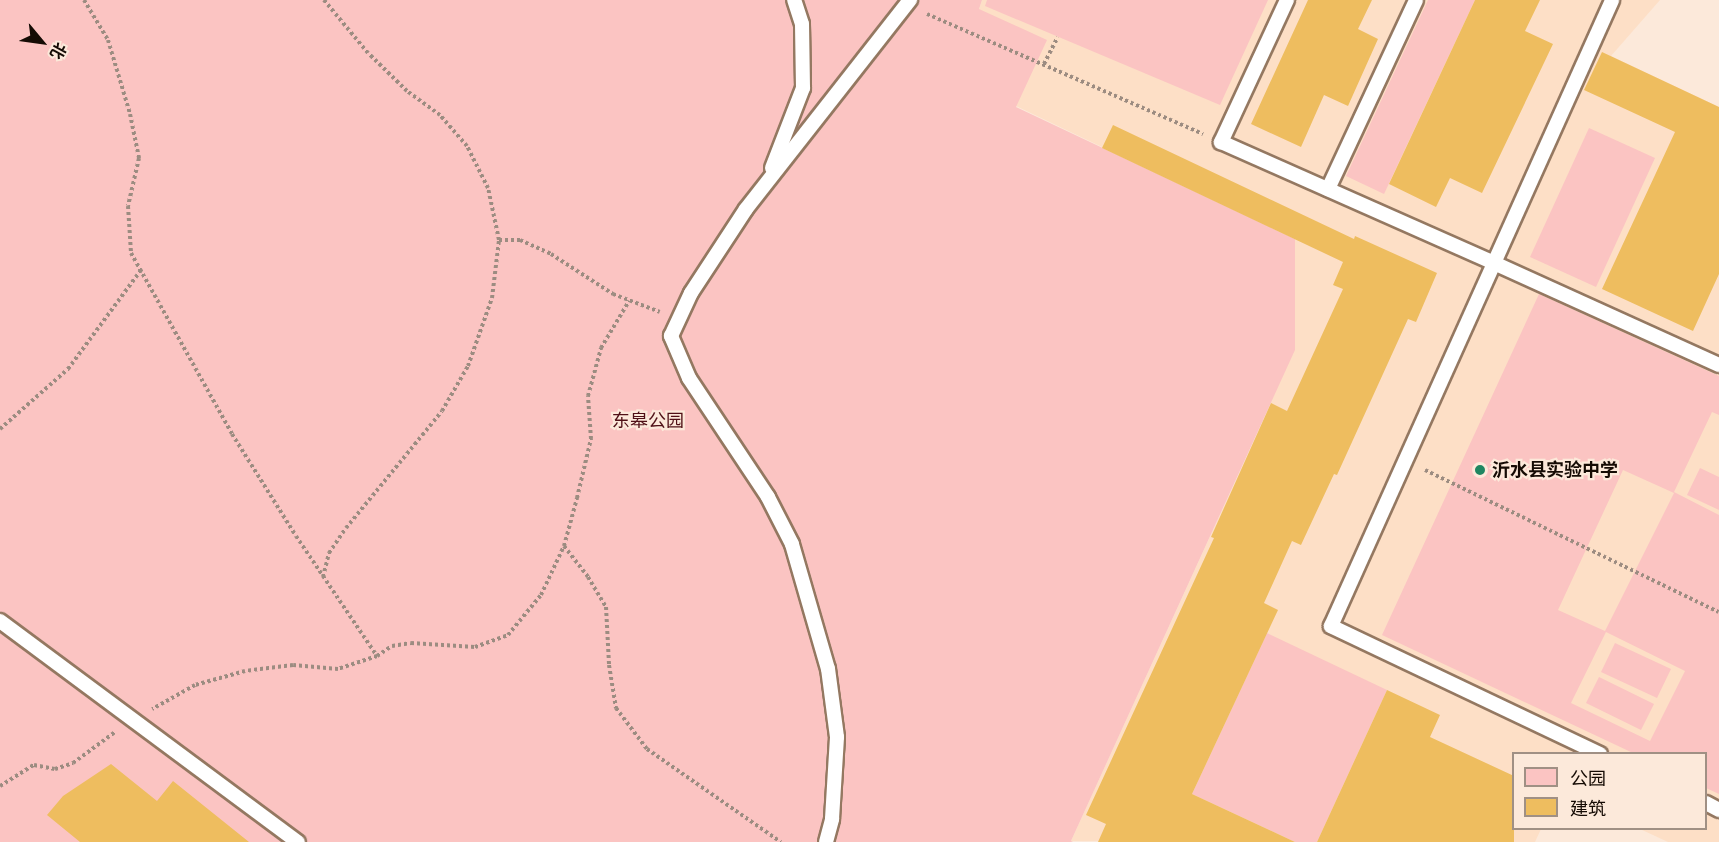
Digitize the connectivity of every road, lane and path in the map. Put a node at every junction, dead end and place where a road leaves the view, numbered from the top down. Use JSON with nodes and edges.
{"nodes":[{"id":1,"x":84,"y":0,"type":"edge"},
{"id":2,"x":324,"y":0,"type":"edge"},
{"id":3,"x":794,"y":0,"type":"edge"},
{"id":4,"x":1287,"y":0,"type":"edge"},
{"id":5,"x":1416,"y":0,"type":"edge"},
{"id":6,"x":1612,"y":0,"type":"edge"},
{"id":7,"x":908,"y":2,"type":"edge"},
{"id":8,"x":1058,"y":37,"type":"dead end"},
{"id":9,"x":1044,"y":64,"type":"junction"},
{"id":10,"x":1223,"y":143,"type":"junction"},
{"id":11,"x":765,"y":185,"type":"junction"},
{"id":12,"x":1328,"y":189,"type":"junction"},
{"id":13,"x":499,"y":240,"type":"junction"},
{"id":14,"x":1494,"y":263,"type":"junction"},
{"id":15,"x":141,"y":270,"type":"junction"},
{"id":16,"x":629,"y":301,"type":"junction"},
{"id":17,"x":680,"y":316,"type":"junction"},
{"id":18,"x":1719,"y":365,"type":"edge"},
{"id":19,"x":0,"y":429,"type":"edge"},
{"id":20,"x":1405,"y":461,"type":"junction"},
{"id":21,"x":564,"y":546,"type":"junction"},
{"id":22,"x":323,"y":577,"type":"junction"},
{"id":23,"x":1719,"y":612,"type":"edge"},
{"id":24,"x":0,"y":621,"type":"edge"},
{"id":25,"x":377,"y":656,"type":"junction"},
{"id":26,"x":134,"y":718,"type":"junction"},
{"id":27,"x":1598,"y":752,"type":"edge"},
{"id":28,"x":0,"y":786,"type":"edge"},
{"id":29,"x":298,"y":842,"type":"edge"},
{"id":30,"x":781,"y":842,"type":"edge"},
{"id":31,"x":826,"y":842,"type":"edge"}],
"edges":[{"from":1,"to":15,"type":"path"},
{"from":2,"to":13,"type":"path"},
{"from":3,"to":11,"type":"lane"},
{"from":4,"to":10,"type":"lane"},
{"from":5,"to":12,"type":"lane"},
{"from":6,"to":14,"type":"lane"},
{"from":7,"to":9,"type":"path"},
{"from":7,"to":11,"type":"lane"},
{"from":8,"to":9,"type":"path"},
{"from":9,"to":10,"type":"path"},
{"from":10,"to":12,"type":"lane"},
{"from":11,"to":17,"type":"lane"},
{"from":12,"to":14,"type":"lane"},
{"from":13,"to":16,"type":"path"},
{"from":13,"to":22,"type":"path"},
{"from":14,"to":18,"type":"lane"},
{"from":14,"to":20,"type":"lane"},
{"from":15,"to":19,"type":"path"},
{"from":15,"to":22,"type":"path"},
{"from":16,"to":17,"type":"path"},
{"from":16,"to":21,"type":"path"},
{"from":17,"to":31,"type":"lane"},
{"from":20,"to":23,"type":"path"},
{"from":20,"to":27,"type":"lane"},
{"from":21,"to":25,"type":"path"},
{"from":21,"to":30,"type":"path"},
{"from":22,"to":25,"type":"path"},
{"from":24,"to":26,"type":"lane"},
{"from":25,"to":26,"type":"path"},
{"from":26,"to":28,"type":"path"},
{"from":26,"to":29,"type":"lane"}]}
